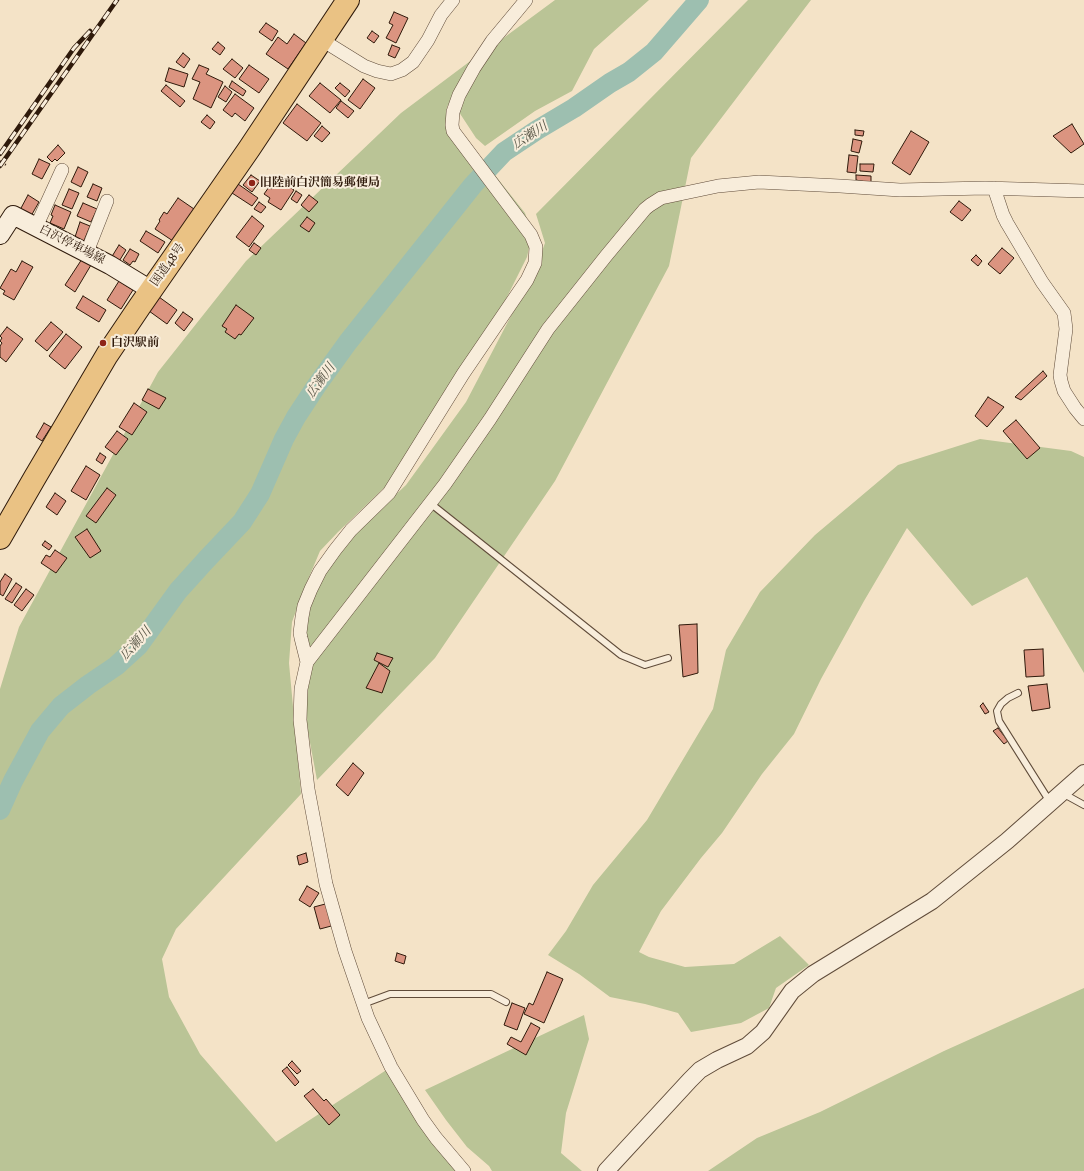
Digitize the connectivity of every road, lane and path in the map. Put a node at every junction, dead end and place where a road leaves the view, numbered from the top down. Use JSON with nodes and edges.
{"nodes":[{"id":1,"x":348,"y":0,"type":"edge"},
{"id":2,"x":453,"y":0,"type":"edge"},
{"id":3,"x":526,"y":0,"type":"edge"},
{"id":4,"x":322,"y":40,"type":"junction"},
{"id":5,"x":0,"y":161,"type":"edge"},
{"id":6,"x":6,"y":165,"type":"dead end"},
{"id":7,"x":62,"y":170,"type":"dead end"},
{"id":8,"x":994,"y":188,"type":"junction"},
{"id":9,"x":1084,"y":191,"type":"edge"},
{"id":10,"x":107,"y":201,"type":"dead end"},
{"id":11,"x":36,"y":227,"type":"junction"},
{"id":12,"x":0,"y":235,"type":"edge"},
{"id":13,"x":87,"y":252,"type":"junction"},
{"id":14,"x":151,"y":290,"type":"junction"},
{"id":15,"x":1084,"y":419,"type":"edge"},
{"id":16,"x":430,"y":503,"type":"junction"},
{"id":17,"x":0,"y":538,"type":"edge"},
{"id":18,"x":668,"y":658,"type":"dead end"},
{"id":19,"x":307,"y":662,"type":"junction"},
{"id":20,"x":1018,"y":693,"type":"dead end"},
{"id":21,"x":1084,"y":774,"type":"edge"},
{"id":22,"x":1056,"y":798,"type":"junction"},
{"id":23,"x":1084,"y":805,"type":"edge"},
{"id":24,"x":506,"y":1002,"type":"dead end"},
{"id":25,"x":363,"y":1004,"type":"junction"},
{"id":26,"x":464,"y":1171,"type":"edge"},
{"id":27,"x":606,"y":1171,"type":"edge"}],
"edges":[{"from":1,"to":4,"type":"highway","name":"国道48号"},
{"from":2,"to":4,"type":"street"},
{"from":3,"to":19,"type":"street"},
{"from":4,"to":14,"type":"highway","name":"国道48号"},
{"from":5,"to":6,"type":"path"},
{"from":7,"to":11,"type":"street"},
{"from":8,"to":9,"type":"street"},
{"from":8,"to":15,"type":"street"},
{"from":8,"to":16,"type":"street"},
{"from":10,"to":13,"type":"street"},
{"from":11,"to":12,"type":"main road","name":"白沢停車場線"},
{"from":11,"to":13,"type":"main road","name":"白沢停車場線"},
{"from":13,"to":14,"type":"main road","name":"白沢停車場線"},
{"from":14,"to":17,"type":"highway","name":"国道48号"},
{"from":16,"to":18,"type":"lane"},
{"from":16,"to":19,"type":"street"},
{"from":19,"to":25,"type":"street"},
{"from":20,"to":22,"type":"lane"},
{"from":21,"to":22,"type":"street"},
{"from":22,"to":23,"type":"lane"},
{"from":22,"to":27,"type":"street"},
{"from":24,"to":25,"type":"lane"},
{"from":25,"to":26,"type":"street"}]}
